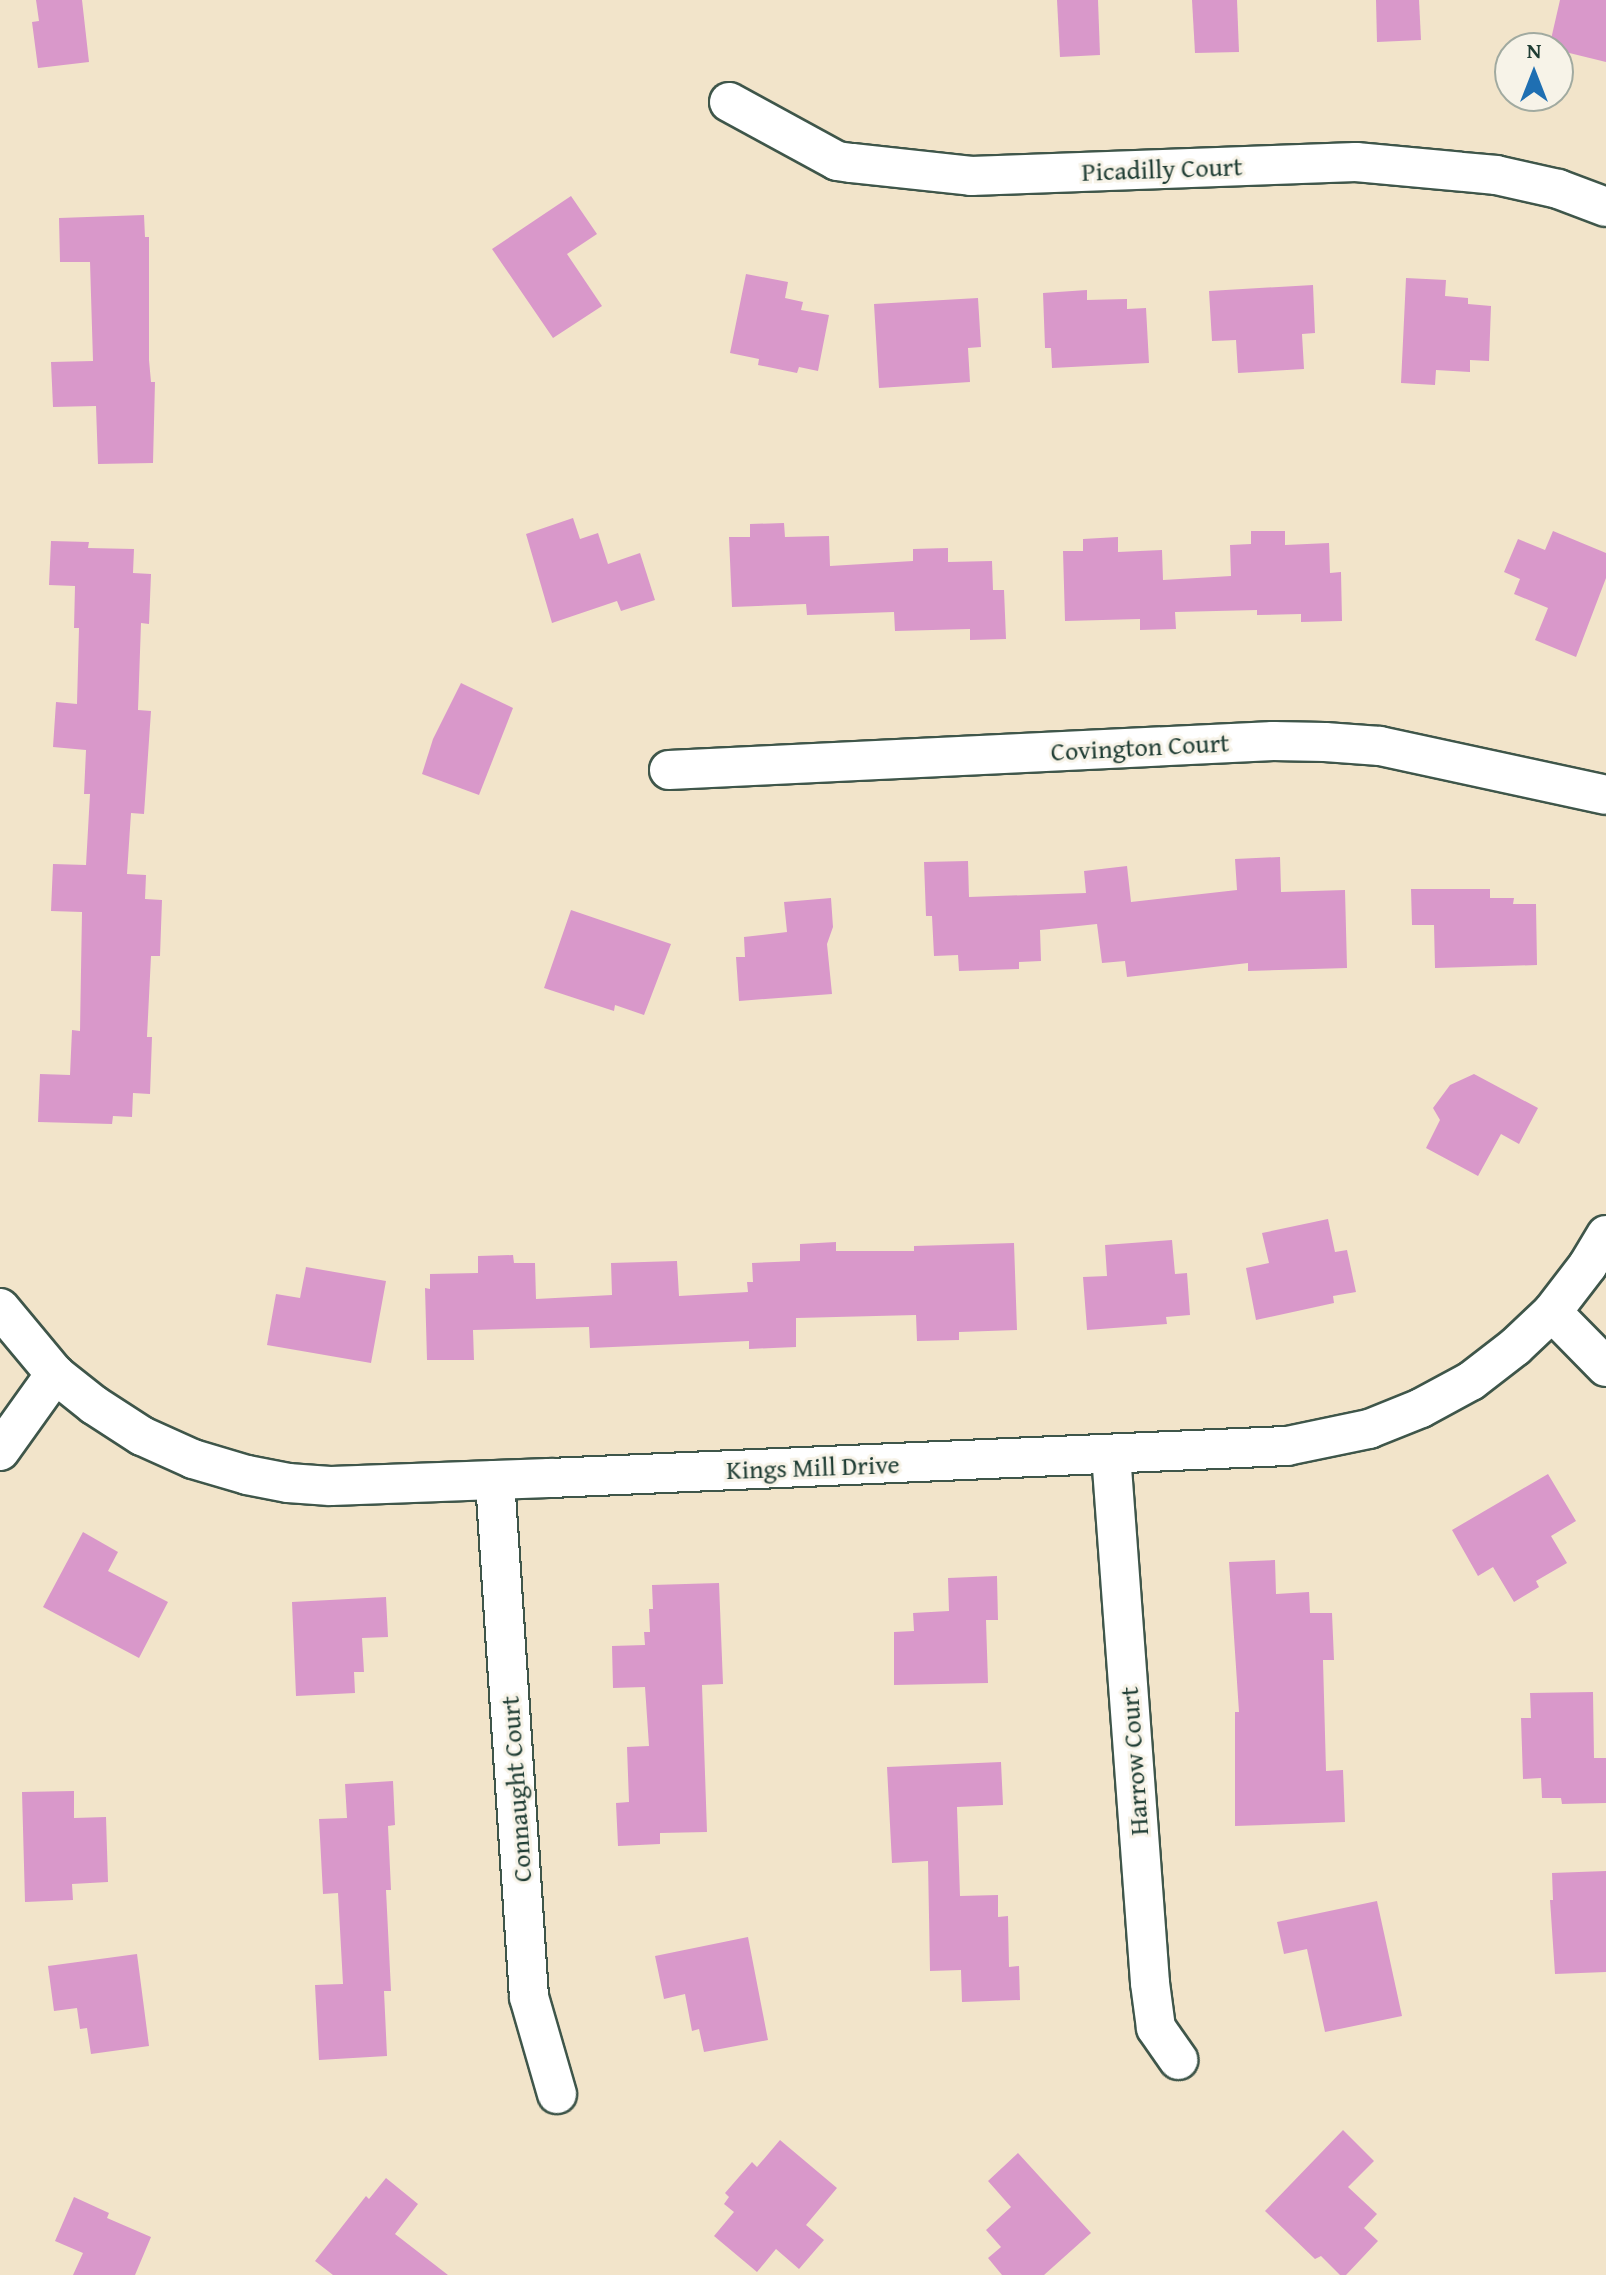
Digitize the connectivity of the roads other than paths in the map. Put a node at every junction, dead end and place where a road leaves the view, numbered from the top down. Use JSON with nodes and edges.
{"nodes":[{"id":1,"x":729,"y":102,"type":"dead end"},
{"id":2,"x":1606,"y":207,"type":"edge"},
{"id":3,"x":669,"y":770,"type":"dead end"},
{"id":4,"x":1606,"y":795,"type":"edge"},
{"id":5,"x":1606,"y":1235,"type":"edge"},
{"id":6,"x":0,"y":1308,"type":"edge"},
{"id":7,"x":1552,"y":1312,"type":"junction"},
{"id":8,"x":1606,"y":1367,"type":"edge"},
{"id":9,"x":55,"y":1374,"type":"junction"},
{"id":10,"x":0,"y":1451,"type":"edge"},
{"id":11,"x":1111,"y":1454,"type":"junction"},
{"id":12,"x":495,"y":1480,"type":"junction"},
{"id":13,"x":1178,"y":2060,"type":"dead end"},
{"id":14,"x":557,"y":2094,"type":"dead end"}],
"edges":[{"from":1,"to":2,"type":"street","name":"Picadilly Court"},
{"from":3,"to":4,"type":"street","name":"Covington Court"},
{"from":5,"to":7,"type":"street","name":"Kings Mill Drive"},
{"from":6,"to":9,"type":"street","name":"Kings Mill Drive"},
{"from":7,"to":8,"type":"street"},
{"from":7,"to":11,"type":"street","name":"Kings Mill Drive"},
{"from":9,"to":10,"type":"street"},
{"from":9,"to":12,"type":"street","name":"Kings Mill Drive"},
{"from":11,"to":12,"type":"street","name":"Kings Mill Drive"},
{"from":11,"to":13,"type":"street","name":"Harrow Court"},
{"from":12,"to":14,"type":"street","name":"Connaught Court"}]}
